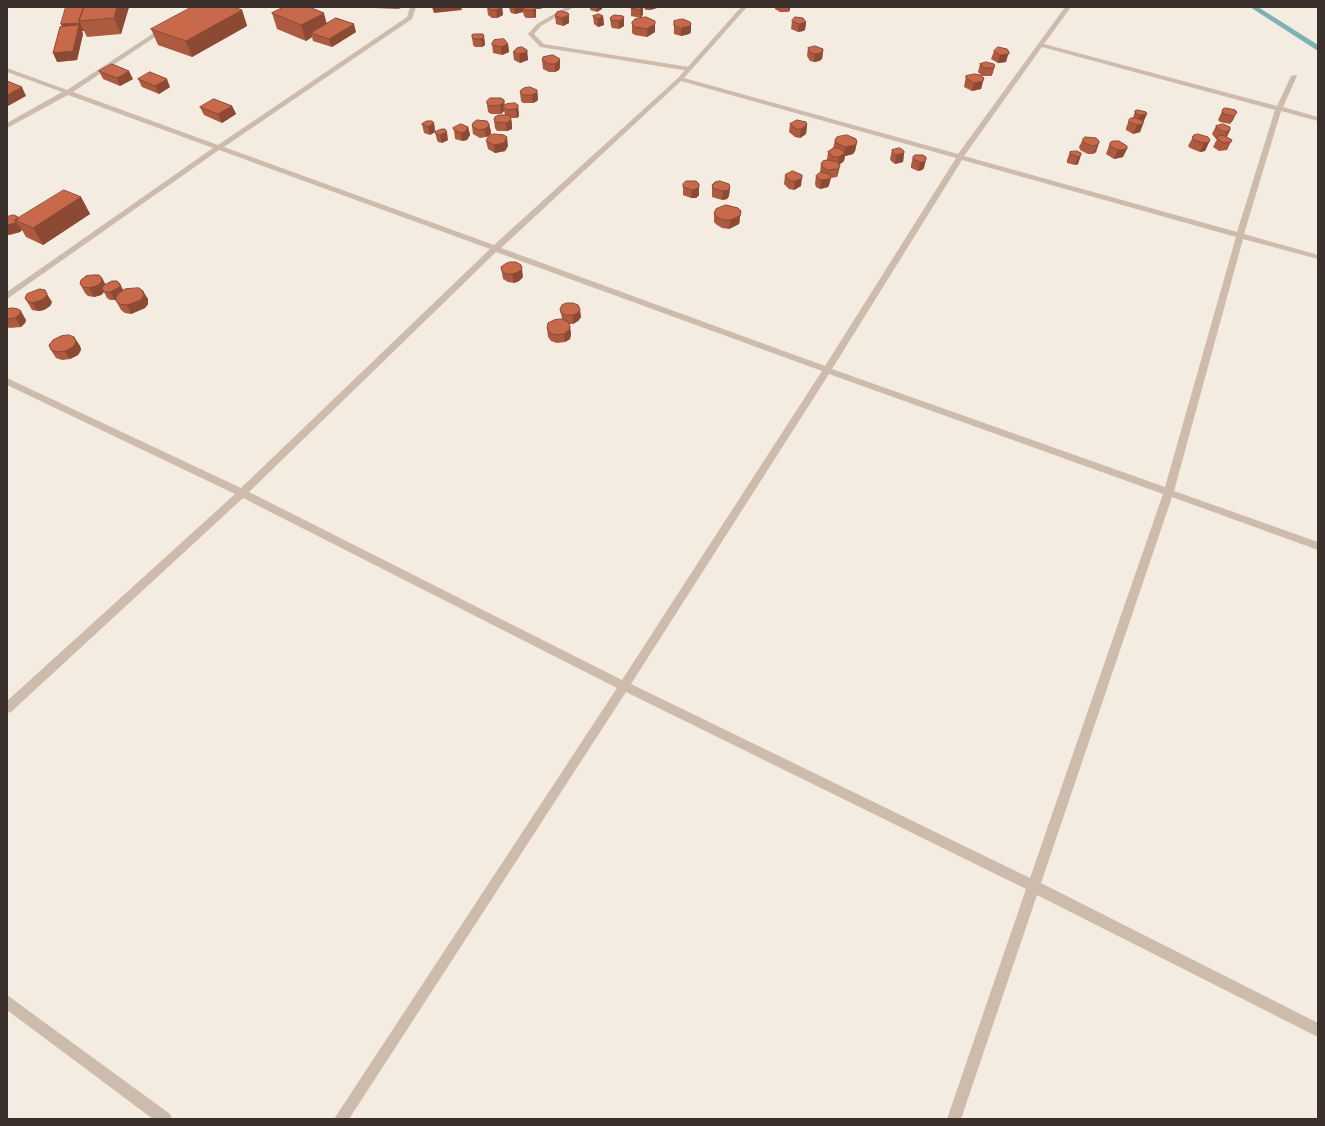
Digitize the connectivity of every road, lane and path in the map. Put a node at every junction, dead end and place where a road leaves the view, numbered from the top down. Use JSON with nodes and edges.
{"nodes":[{"id":1,"x":413,"y":7,"type":"edge"},
{"id":2,"x":744,"y":7,"type":"edge"},
{"id":3,"x":1068,"y":7,"type":"edge"},
{"id":4,"x":569,"y":8,"type":"dead end"},
{"id":5,"x":172,"y":24,"type":"edge"},
{"id":6,"x":1041,"y":45,"type":"junction"},
{"id":7,"x":689,"y":69,"type":"junction"},
{"id":8,"x":7,"y":70,"type":"edge"},
{"id":9,"x":1294,"y":76,"type":"dead end"},
{"id":10,"x":680,"y":79,"type":"junction"},
{"id":11,"x":68,"y":92,"type":"junction"},
{"id":12,"x":1279,"y":108,"type":"junction"},
{"id":13,"x":1318,"y":119,"type":"edge"},
{"id":14,"x":7,"y":126,"type":"edge"},
{"id":15,"x":218,"y":148,"type":"junction"},
{"id":16,"x":960,"y":157,"type":"junction"},
{"id":17,"x":1240,"y":236,"type":"junction"},
{"id":18,"x":495,"y":248,"type":"junction"},
{"id":19,"x":1318,"y":257,"type":"edge"},
{"id":20,"x":7,"y":296,"type":"edge"},
{"id":21,"x":827,"y":370,"type":"junction"},
{"id":22,"x":7,"y":380,"type":"edge"},
{"id":23,"x":1169,"y":491,"type":"junction"},
{"id":24,"x":242,"y":493,"type":"junction"},
{"id":25,"x":1318,"y":546,"type":"edge"},
{"id":26,"x":624,"y":686,"type":"junction"},
{"id":27,"x":7,"y":708,"type":"edge"},
{"id":28,"x":1033,"y":886,"type":"junction"},
{"id":29,"x":7,"y":1002,"type":"edge"},
{"id":30,"x":1318,"y":1030,"type":"edge"},
{"id":31,"x":165,"y":1119,"type":"edge"},
{"id":32,"x":341,"y":1119,"type":"edge"},
{"id":33,"x":954,"y":1119,"type":"edge"}],
"edges":[{"from":1,"to":15,"type":"street"},
{"from":2,"to":7,"type":"street"},
{"from":3,"to":6,"type":"street"},
{"from":4,"to":7,"type":"street"},
{"from":5,"to":11,"type":"street"},
{"from":6,"to":12,"type":"street"},
{"from":6,"to":16,"type":"street"},
{"from":7,"to":10,"type":"street"},
{"from":8,"to":11,"type":"street"},
{"from":9,"to":12,"type":"street"},
{"from":10,"to":16,"type":"street"},
{"from":10,"to":18,"type":"street"},
{"from":11,"to":14,"type":"street"},
{"from":11,"to":15,"type":"street"},
{"from":12,"to":13,"type":"street"},
{"from":12,"to":17,"type":"street"},
{"from":15,"to":18,"type":"street"},
{"from":15,"to":20,"type":"street"},
{"from":16,"to":17,"type":"street"},
{"from":16,"to":21,"type":"street"},
{"from":17,"to":19,"type":"street"},
{"from":17,"to":23,"type":"street"},
{"from":18,"to":21,"type":"street"},
{"from":18,"to":24,"type":"street"},
{"from":21,"to":23,"type":"street"},
{"from":21,"to":26,"type":"street"},
{"from":22,"to":24,"type":"street"},
{"from":23,"to":25,"type":"street"},
{"from":23,"to":28,"type":"street"},
{"from":24,"to":26,"type":"street"},
{"from":24,"to":27,"type":"street"},
{"from":26,"to":28,"type":"street"},
{"from":26,"to":32,"type":"street"},
{"from":28,"to":30,"type":"street"},
{"from":28,"to":33,"type":"street"},
{"from":29,"to":31,"type":"street"}]}
